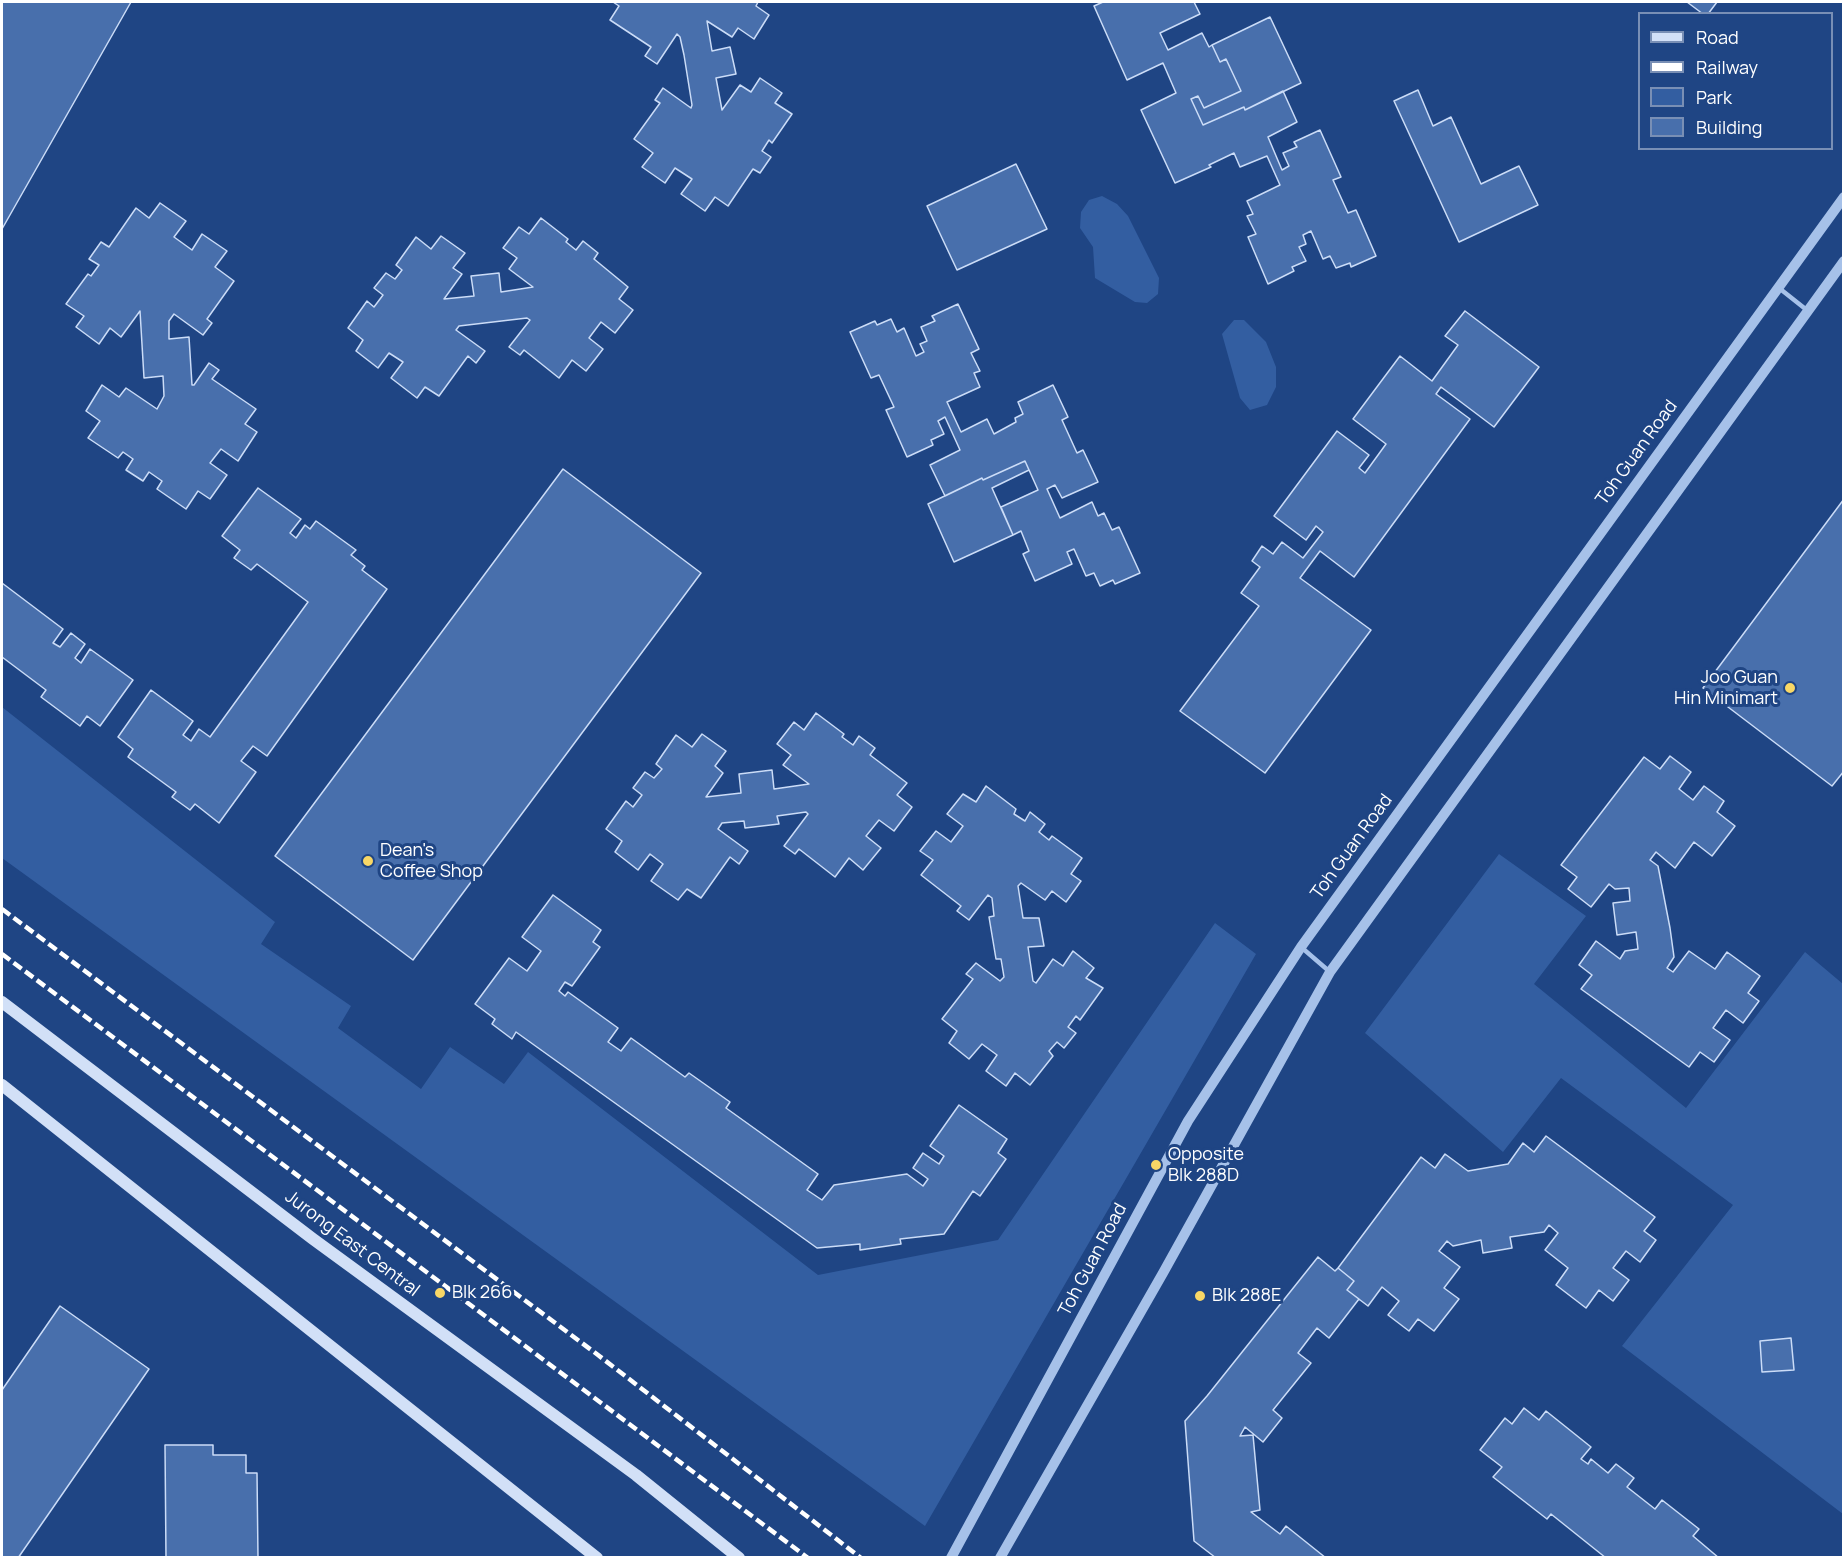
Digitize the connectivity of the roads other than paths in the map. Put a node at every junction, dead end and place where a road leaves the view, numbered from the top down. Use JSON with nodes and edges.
{"nodes":[{"id":1,"x":1844,"y":197,"type":"edge"},
{"id":2,"x":1844,"y":261,"type":"edge"},
{"id":3,"x":1778,"y":287,"type":"junction"},
{"id":4,"x":1808,"y":311,"type":"junction"},
{"id":5,"x":1301,"y":947,"type":"junction"},
{"id":6,"x":1330,"y":972,"type":"junction"},
{"id":7,"x":2,"y":1002,"type":"edge"},
{"id":8,"x":2,"y":1085,"type":"edge"},
{"id":9,"x":597,"y":1557,"type":"edge"},
{"id":10,"x":739,"y":1557,"type":"edge"},
{"id":11,"x":951,"y":1557,"type":"edge"},
{"id":12,"x":1000,"y":1557,"type":"edge"}],
"edges":[{"from":1,"to":3,"type":"street","name":"Toh Guan Road"},
{"from":2,"to":4,"type":"street"},
{"from":3,"to":4,"type":"lane"},
{"from":3,"to":5,"type":"street","name":"Toh Guan Road"},
{"from":4,"to":6,"type":"street"},
{"from":5,"to":6,"type":"lane"},
{"from":5,"to":11,"type":"street","name":"Toh Guan Road"},
{"from":6,"to":12,"type":"street"},
{"from":7,"to":10,"type":"main road","name":"Jurong East Central"},
{"from":8,"to":9,"type":"main road"}]}
